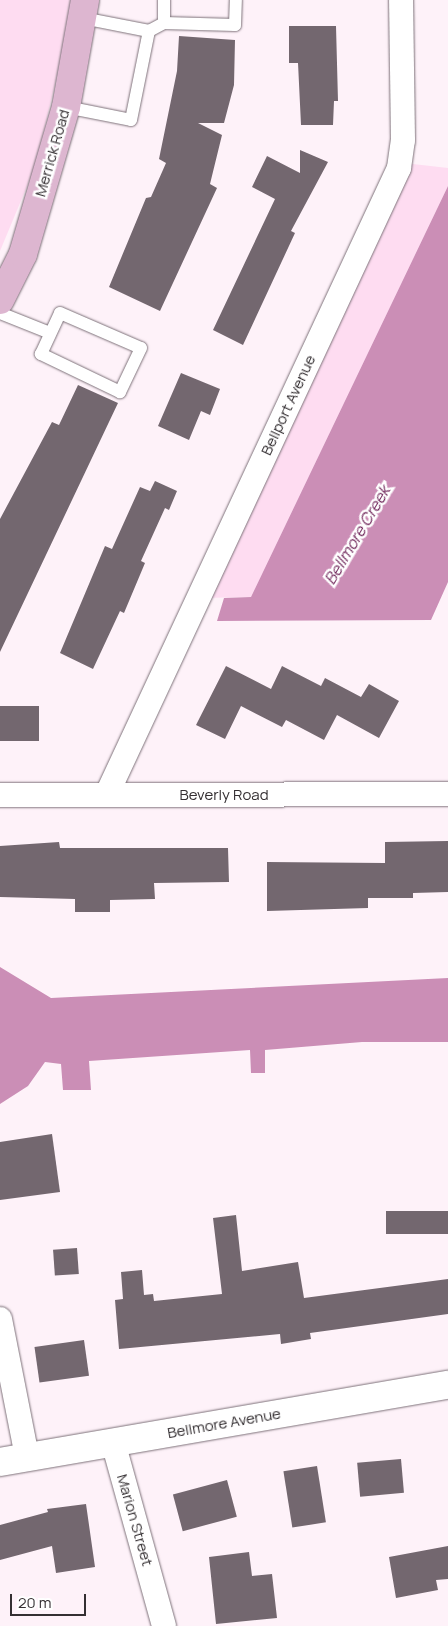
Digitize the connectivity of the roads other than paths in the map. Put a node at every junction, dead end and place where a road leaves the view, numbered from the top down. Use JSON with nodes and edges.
{"nodes":[{"id":1,"x":164,"y":0,"type":"edge"},
{"id":2,"x":236,"y":0,"type":"edge"},
{"id":3,"x":401,"y":0,"type":"edge"},
{"id":4,"x":84,"y":9,"type":"edge"},
{"id":5,"x":164,"y":23,"type":"junction"},
{"id":6,"x":149,"y":31,"type":"junction"},
{"id":7,"x":66,"y":107,"type":"junction"},
{"id":8,"x":0,"y":300,"type":"edge"},
{"id":9,"x":0,"y":313,"type":"edge"},
{"id":10,"x":50,"y":334,"type":"junction"},
{"id":11,"x":107,"y":794,"type":"junction"},
{"id":12,"x":448,"y":794,"type":"edge"},
{"id":13,"x":0,"y":795,"type":"edge"},
{"id":14,"x":0,"y":1319,"type":"edge"},
{"id":15,"x":448,"y":1385,"type":"edge"},
{"id":16,"x":113,"y":1442,"type":"junction"},
{"id":17,"x":27,"y":1457,"type":"junction"},
{"id":18,"x":0,"y":1462,"type":"edge"},
{"id":19,"x":164,"y":1626,"type":"edge"}],
"edges":[{"from":1,"to":5,"type":"lane"},
{"from":2,"to":5,"type":"lane"},
{"from":3,"to":11,"type":"street","name":"Bellport Avenue"},
{"from":4,"to":6,"type":"lane"},
{"from":4,"to":7,"type":"main road","name":"Merrick Road"},
{"from":5,"to":6,"type":"lane"},
{"from":6,"to":7,"type":"lane"},
{"from":7,"to":8,"type":"main road","name":"Merrick Road"},
{"from":9,"to":10,"type":"lane"},
{"from":10,"to":10,"type":"lane"},
{"from":11,"to":12,"type":"street","name":"Beverly Road"},
{"from":11,"to":13,"type":"street","name":"Beverly Road"},
{"from":14,"to":17,"type":"street"},
{"from":15,"to":16,"type":"street","name":"Bellmore Avenue"},
{"from":16,"to":17,"type":"street","name":"Bellmore Avenue"},
{"from":16,"to":19,"type":"street","name":"Marion Street"},
{"from":17,"to":18,"type":"street","name":"Bellmore Avenue"}]}
